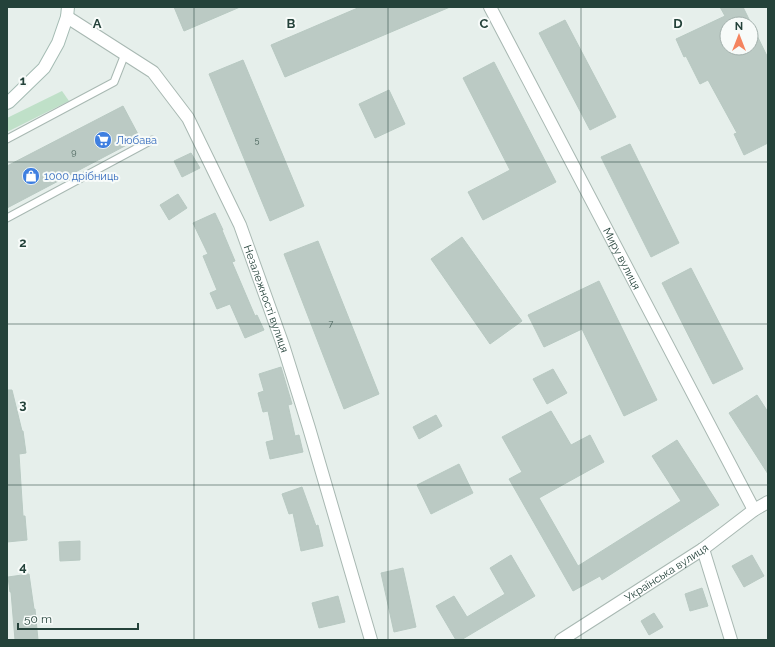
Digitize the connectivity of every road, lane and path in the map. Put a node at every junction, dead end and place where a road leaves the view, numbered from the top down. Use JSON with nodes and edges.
{"nodes":[{"id":1,"x":490,"y":7,"type":"edge"},
{"id":2,"x":67,"y":12,"type":"edge"},
{"id":3,"x":125,"y":54,"type":"junction"},
{"id":4,"x":7,"y":103,"type":"edge"},
{"id":5,"x":7,"y":139,"type":"edge"},
{"id":6,"x":152,"y":140,"type":"dead end"},
{"id":7,"x":7,"y":218,"type":"edge"},
{"id":8,"x":768,"y":502,"type":"edge"},
{"id":9,"x":754,"y":510,"type":"junction"},
{"id":10,"x":703,"y":549,"type":"junction"},
{"id":11,"x":371,"y":640,"type":"edge"},
{"id":12,"x":562,"y":640,"type":"edge"},
{"id":13,"x":731,"y":640,"type":"edge"}],
"edges":[{"from":1,"to":9,"type":"street","name":"Миру вулиця"},
{"from":2,"to":3,"type":"street","name":"Незалежності вулиця"},
{"from":2,"to":4,"type":"street"},
{"from":3,"to":5,"type":"lane"},
{"from":3,"to":11,"type":"street","name":"Незалежності вулиця"},
{"from":6,"to":7,"type":"lane"},
{"from":8,"to":9,"type":"street","name":"Українська вулиця"},
{"from":9,"to":10,"type":"street","name":"Українська вулиця"},
{"from":10,"to":12,"type":"street","name":"Українська вулиця"},
{"from":10,"to":13,"type":"street"}]}
